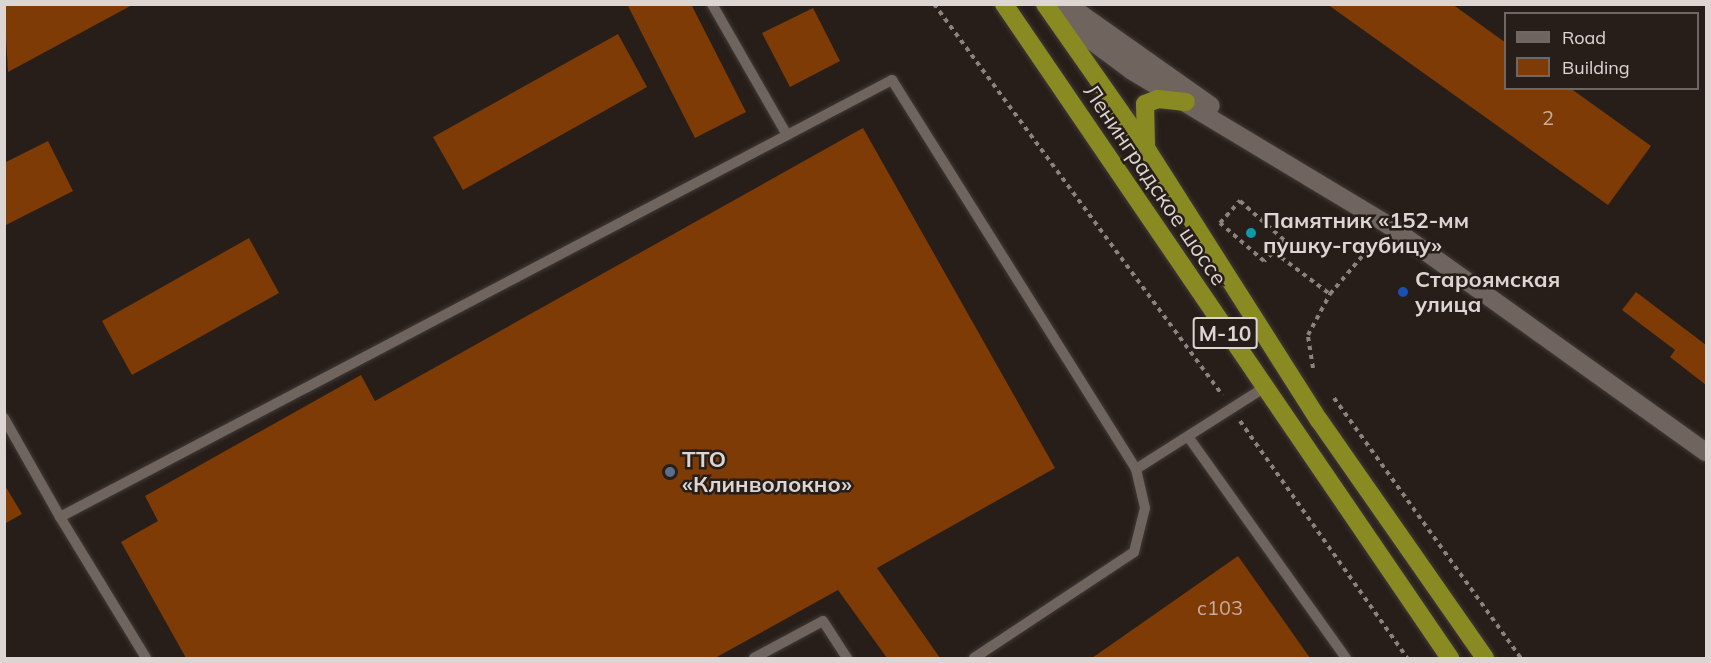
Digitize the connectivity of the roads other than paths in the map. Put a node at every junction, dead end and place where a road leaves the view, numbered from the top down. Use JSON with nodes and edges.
{"nodes":[{"id":1,"x":712,"y":4,"type":"edge"},
{"id":2,"x":1004,"y":4,"type":"edge"},
{"id":3,"x":1067,"y":4,"type":"edge"},
{"id":4,"x":1045,"y":6,"type":"edge"},
{"id":5,"x":1185,"y":102,"type":"junction"},
{"id":6,"x":787,"y":135,"type":"junction"},
{"id":7,"x":1258,"y":142,"type":"junction"},
{"id":8,"x":1148,"y":151,"type":"junction"},
{"id":9,"x":1262,"y":389,"type":"junction"},
{"id":10,"x":4,"y":418,"type":"edge"},
{"id":11,"x":1189,"y":438,"type":"junction"},
{"id":12,"x":1707,"y":452,"type":"edge"},
{"id":13,"x":1136,"y":469,"type":"junction"},
{"id":14,"x":60,"y":517,"type":"junction"},
{"id":15,"x":146,"y":658,"type":"edge"},
{"id":16,"x":754,"y":658,"type":"edge"},
{"id":17,"x":848,"y":658,"type":"edge"},
{"id":18,"x":974,"y":658,"type":"edge"},
{"id":19,"x":1346,"y":658,"type":"edge"},
{"id":20,"x":1450,"y":658,"type":"edge"},
{"id":21,"x":1485,"y":658,"type":"edge"}],
"edges":[{"from":1,"to":6,"type":"lane"},
{"from":2,"to":9,"type":"highway","name":"Ленинградское шоссе","number":"М-10"},
{"from":3,"to":7,"type":"street"},
{"from":4,"to":5,"type":"street"},
{"from":4,"to":8,"type":"highway","name":"Ленинградское шоссе","number":"М-10"},
{"from":5,"to":7,"type":"street"},
{"from":5,"to":8,"type":"highway"},
{"from":6,"to":13,"type":"lane"},
{"from":6,"to":14,"type":"lane"},
{"from":7,"to":12,"type":"street"},
{"from":8,"to":21,"type":"highway","name":"Ленинградское шоссе","number":"М-10"},
{"from":9,"to":11,"type":"lane"},
{"from":9,"to":20,"type":"highway","name":"Ленинградское шоссе","number":"М-10"},
{"from":10,"to":14,"type":"lane"},
{"from":11,"to":13,"type":"lane"},
{"from":11,"to":19,"type":"lane"},
{"from":13,"to":18,"type":"lane"},
{"from":14,"to":15,"type":"lane"},
{"from":16,"to":17,"type":"lane"}]}
